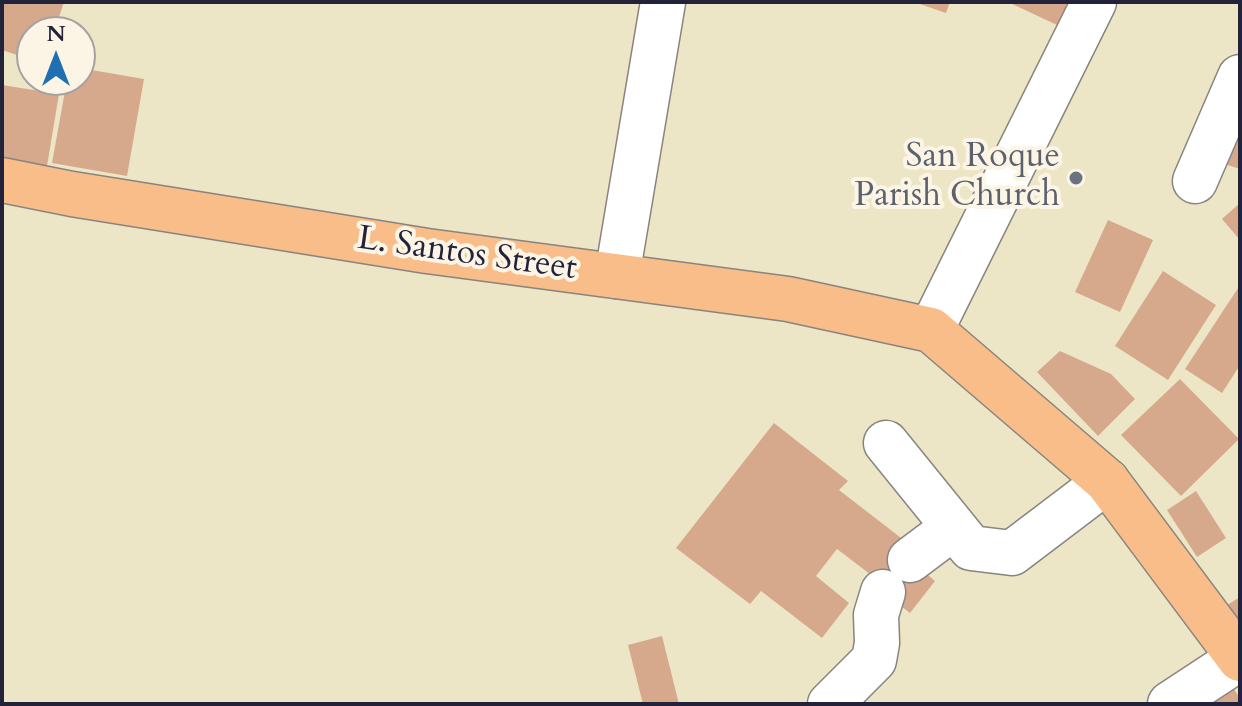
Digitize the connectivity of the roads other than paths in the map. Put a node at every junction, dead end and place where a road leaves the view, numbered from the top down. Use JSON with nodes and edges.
{"nodes":[{"id":1,"x":663,"y":2,"type":"edge"},
{"id":2,"x":1094,"y":2,"type":"edge"},
{"id":3,"x":1240,"y":77,"type":"edge"},
{"id":4,"x":2,"y":180,"type":"edge"},
{"id":5,"x":1195,"y":181,"type":"dead end"},
{"id":6,"x":617,"y":276,"type":"junction"},
{"id":7,"x":931,"y":330,"type":"junction"},
{"id":8,"x":886,"y":443,"type":"dead end"},
{"id":9,"x":1107,"y":481,"type":"junction"},
{"id":10,"x":954,"y":527,"type":"junction"},
{"id":11,"x":1240,"y":658,"type":"edge"},
{"id":12,"x":830,"y":704,"type":"edge"},
{"id":13,"x":1170,"y":704,"type":"edge"}],
"edges":[{"from":1,"to":6,"type":"street"},
{"from":2,"to":7,"type":"street"},
{"from":3,"to":5,"type":"street"},
{"from":4,"to":6,"type":"main road","name":"L. Santos Street"},
{"from":6,"to":7,"type":"main road","name":"L. Santos Street"},
{"from":7,"to":9,"type":"main road"},
{"from":8,"to":10,"type":"street"},
{"from":9,"to":10,"type":"street"},
{"from":9,"to":11,"type":"main road"},
{"from":10,"to":12,"type":"street"},
{"from":11,"to":13,"type":"street"}]}
